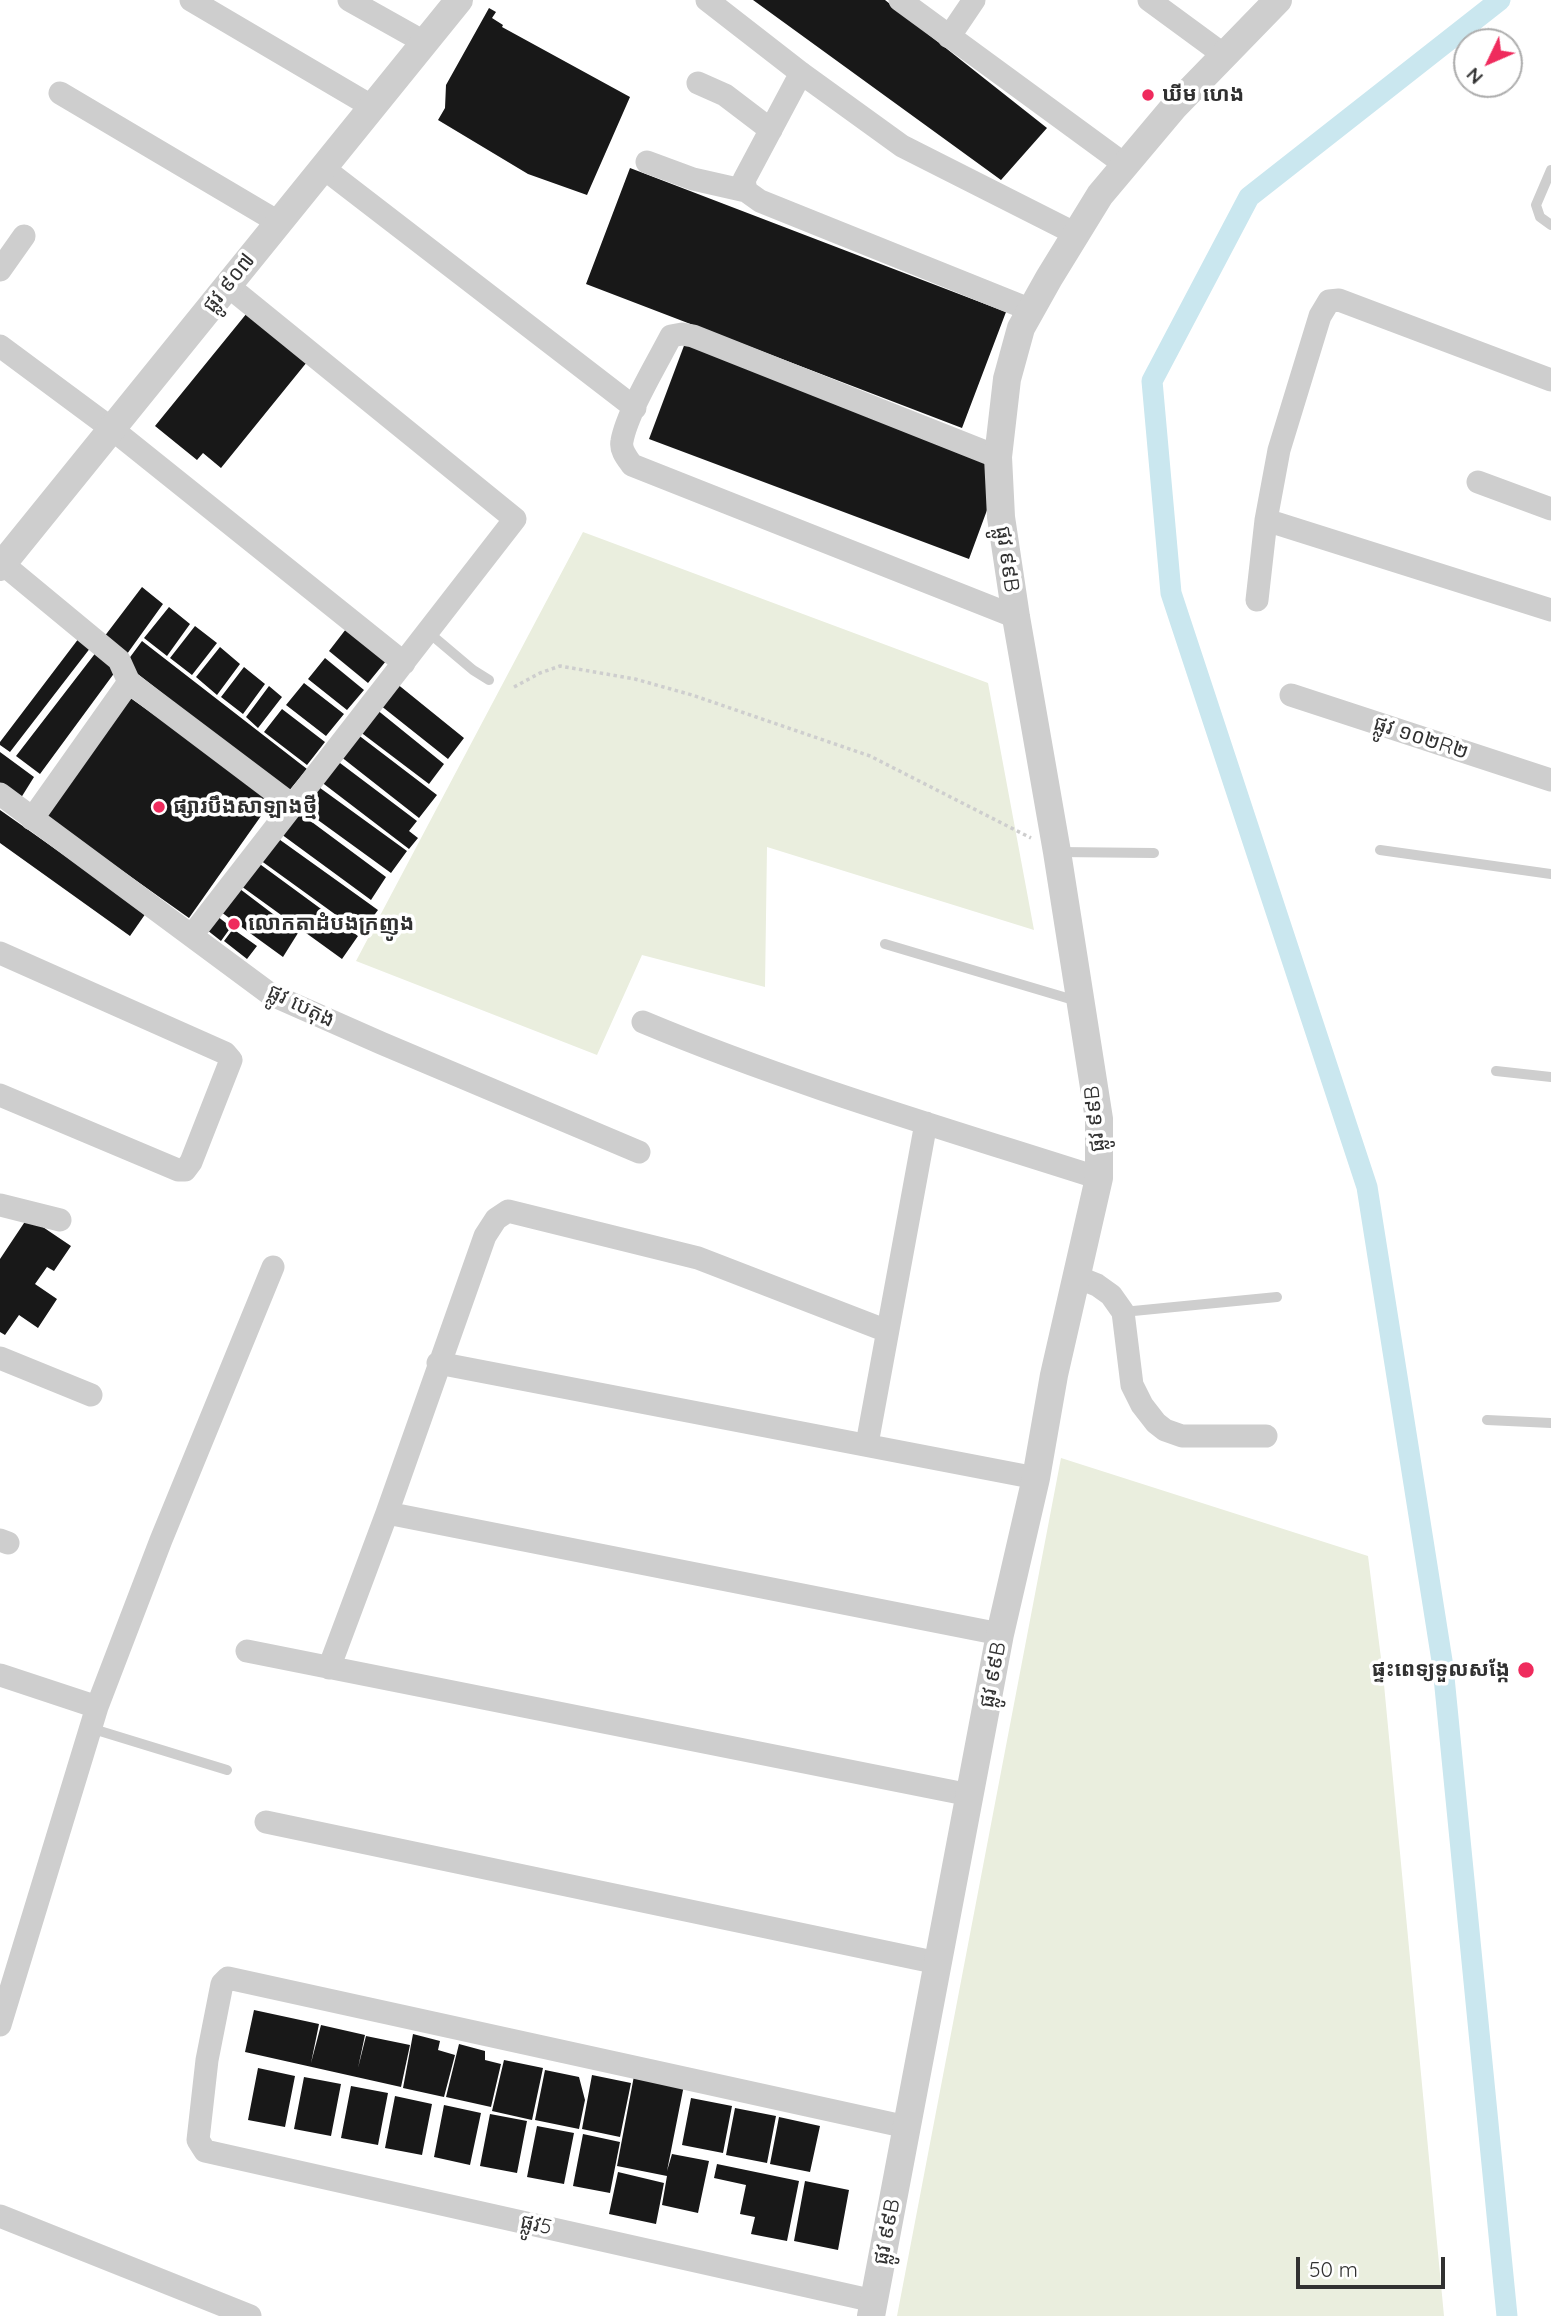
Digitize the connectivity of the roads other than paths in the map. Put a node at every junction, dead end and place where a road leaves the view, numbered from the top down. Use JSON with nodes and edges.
{"nodes":[{"id":1,"x":191,"y":0,"type":"edge"},
{"id":2,"x":349,"y":0,"type":"edge"},
{"id":3,"x":459,"y":0,"type":"edge"},
{"id":4,"x":707,"y":0,"type":"edge"},
{"id":5,"x":900,"y":0,"type":"edge"},
{"id":6,"x":974,"y":0,"type":"edge"},
{"id":7,"x":1149,"y":0,"type":"edge"},
{"id":8,"x":1278,"y":0,"type":"edge"},
{"id":9,"x":949,"y":37,"type":"junction"},
{"id":10,"x":424,"y":42,"type":"junction"},
{"id":11,"x":1224,"y":55,"type":"junction"},
{"id":12,"x":801,"y":73,"type":"junction"},
{"id":13,"x":698,"y":83,"type":"dead end"},
{"id":14,"x":61,"y":93,"type":"dead end"},
{"id":15,"x":371,"y":106,"type":"junction"},
{"id":16,"x":771,"y":130,"type":"junction"},
{"id":17,"x":647,"y":162,"type":"dead end"},
{"id":18,"x":1124,"y":164,"type":"junction"},
{"id":19,"x":322,"y":167,"type":"junction"},
{"id":20,"x":1551,"y":170,"type":"edge"},
{"id":21,"x":746,"y":191,"type":"junction"},
{"id":22,"x":278,"y":222,"type":"junction"},
{"id":23,"x":1551,"y":225,"type":"edge"},
{"id":24,"x":1076,"y":234,"type":"junction"},
{"id":25,"x":24,"y":236,"type":"dead end"},
{"id":26,"x":0,"y":270,"type":"edge"},
{"id":27,"x":228,"y":285,"type":"junction"},
{"id":28,"x":1031,"y":310,"type":"junction"},
{"id":29,"x":0,"y":346,"type":"edge"},
{"id":30,"x":1551,"y":380,"type":"edge"},
{"id":31,"x":635,"y":408,"type":"junction"},
{"id":32,"x":111,"y":429,"type":"junction"},
{"id":33,"x":998,"y":457,"type":"junction"},
{"id":34,"x":1478,"y":482,"type":"dead end"},
{"id":35,"x":1551,"y":509,"type":"edge"},
{"id":36,"x":1266,"y":520,"type":"junction"},
{"id":37,"x":1,"y":566,"type":"edge"},
{"id":38,"x":1258,"y":600,"type":"dead end"},
{"id":39,"x":1551,"y":610,"type":"edge"},
{"id":40,"x":1016,"y":617,"type":"junction"},
{"id":41,"x":428,"y":632,"type":"junction"},
{"id":42,"x":404,"y":663,"type":"junction"},
{"id":43,"x":489,"y":680,"type":"dead end"},
{"id":44,"x":128,"y":682,"type":"junction"},
{"id":45,"x":1291,"y":695,"type":"dead end"},
{"id":46,"x":1551,"y":780,"type":"edge"},
{"id":47,"x":0,"y":794,"type":"edge"},
{"id":48,"x":292,"y":805,"type":"junction"},
{"id":49,"x":32,"y":819,"type":"junction"},
{"id":50,"x":1380,"y":850,"type":"dead end"},
{"id":51,"x":1057,"y":852,"type":"junction"},
{"id":52,"x":1154,"y":853,"type":"dead end"},
{"id":53,"x":1551,"y":874,"type":"edge"},
{"id":54,"x":192,"y":935,"type":"junction"},
{"id":55,"x":885,"y":944,"type":"dead end"},
{"id":56,"x":0,"y":953,"type":"edge"},
{"id":57,"x":1080,"y":1002,"type":"junction"},
{"id":58,"x":643,"y":1022,"type":"dead end"},
{"id":59,"x":1496,"y":1071,"type":"dead end"},
{"id":60,"x":1551,"y":1077,"type":"edge"},
{"id":61,"x":0,"y":1095,"type":"edge"},
{"id":62,"x":926,"y":1123,"type":"junction"},
{"id":63,"x":639,"y":1152,"type":"dead end"},
{"id":64,"x":1099,"y":1178,"type":"junction"},
{"id":65,"x":0,"y":1205,"type":"edge"},
{"id":66,"x":60,"y":1220,"type":"dead end"},
{"id":67,"x":274,"y":1267,"type":"dead end"},
{"id":68,"x":1077,"y":1277,"type":"junction"},
{"id":69,"x":1277,"y":1297,"type":"dead end"},
{"id":70,"x":1123,"y":1312,"type":"junction"},
{"id":71,"x":887,"y":1331,"type":"junction"},
{"id":72,"x":0,"y":1358,"type":"edge"},
{"id":73,"x":438,"y":1363,"type":"junction"},
{"id":74,"x":92,"y":1395,"type":"dead end"},
{"id":75,"x":1487,"y":1420,"type":"dead end"},
{"id":76,"x":1551,"y":1423,"type":"edge"},
{"id":77,"x":1266,"y":1436,"type":"dead end"},
{"id":78,"x":867,"y":1444,"type":"junction"},
{"id":79,"x":1036,"y":1478,"type":"junction"},
{"id":80,"x":387,"y":1513,"type":"junction"},
{"id":81,"x":1000,"y":1634,"type":"junction"},
{"id":82,"x":247,"y":1651,"type":"dead end"},
{"id":83,"x":329,"y":1668,"type":"junction"},
{"id":84,"x":0,"y":1675,"type":"edge"},
{"id":85,"x":93,"y":1717,"type":"junction"},
{"id":86,"x":227,"y":1770,"type":"dead end"},
{"id":87,"x":970,"y":1795,"type":"junction"},
{"id":88,"x":266,"y":1822,"type":"dead end"},
{"id":89,"x":938,"y":1963,"type":"junction"},
{"id":90,"x":7,"y":1967,"type":"edge"},
{"id":91,"x":0,"y":2025,"type":"edge"},
{"id":92,"x":907,"y":2127,"type":"junction"},
{"id":93,"x":0,"y":2216,"type":"edge"},
{"id":94,"x":872,"y":2308,"type":"edge"},
{"id":95,"x":250,"y":2316,"type":"edge"}],
"edges":[{"from":1,"to":15,"type":"street"},
{"from":2,"to":10,"type":"street"},
{"from":3,"to":10,"type":"street","name":"ផ្លូវ ៩០៧"},
{"from":4,"to":12,"type":"street"},
{"from":5,"to":9,"type":"street"},
{"from":6,"to":9,"type":"street"},
{"from":7,"to":11,"type":"street"},
{"from":8,"to":11,"type":"street","name":"ផ្លូវ ៩៩B"},
{"from":9,"to":18,"type":"street"},
{"from":10,"to":15,"type":"street","name":"ផ្លូវ ៩០៧"},
{"from":11,"to":18,"type":"street","name":"ផ្លូវ ៩៩B"},
{"from":12,"to":16,"type":"street"},
{"from":12,"to":24,"type":"street"},
{"from":13,"to":16,"type":"street"},
{"from":14,"to":22,"type":"street"},
{"from":15,"to":19,"type":"street","name":"ផ្លូវ ៩០៧"},
{"from":16,"to":21,"type":"street"},
{"from":17,"to":21,"type":"street"},
{"from":18,"to":24,"type":"street","name":"ផ្លូវ ៩៩B"},
{"from":19,"to":22,"type":"street","name":"ផ្លូវ ៩០៧"},
{"from":19,"to":31,"type":"street"},
{"from":20,"to":23,"type":"lane"},
{"from":21,"to":28,"type":"street"},
{"from":22,"to":27,"type":"street","name":"ផ្លូវ ៩០៧"},
{"from":24,"to":28,"type":"street","name":"ផ្លូវ ៩៩B"},
{"from":25,"to":26,"type":"street"},
{"from":27,"to":32,"type":"street","name":"ផ្លូវ ៩០៧"},
{"from":27,"to":41,"type":"street"},
{"from":28,"to":33,"type":"street","name":"ផ្លូវ ៩៩B"},
{"from":29,"to":32,"type":"street"},
{"from":30,"to":36,"type":"street"},
{"from":31,"to":33,"type":"street"},
{"from":31,"to":40,"type":"street"},
{"from":32,"to":37,"type":"street","name":"ផ្លូវ ៩០៧"},
{"from":32,"to":42,"type":"street"},
{"from":33,"to":40,"type":"street","name":"ផ្លូវ ៩៩B"},
{"from":34,"to":35,"type":"street"},
{"from":36,"to":38,"type":"street"},
{"from":36,"to":39,"type":"street"},
{"from":37,"to":44,"type":"street"},
{"from":40,"to":51,"type":"street","name":"ផ្លូវ ៩៩B"},
{"from":41,"to":42,"type":"street"},
{"from":41,"to":43,"type":"lane"},
{"from":42,"to":48,"type":"street"},
{"from":44,"to":48,"type":"street"},
{"from":44,"to":49,"type":"street"},
{"from":45,"to":46,"type":"street","name":"ផ្លូវ ១០២R២"},
{"from":47,"to":49,"type":"street","name":"ផ្លូវ បេតុង"},
{"from":48,"to":54,"type":"street"},
{"from":49,"to":54,"type":"street","name":"ផ្លូវ បេតុង"},
{"from":50,"to":53,"type":"lane"},
{"from":51,"to":52,"type":"lane"},
{"from":51,"to":57,"type":"street","name":"ផ្លូវ ៩៩B"},
{"from":54,"to":63,"type":"street","name":"ផ្លូវ បេតុង"},
{"from":55,"to":57,"type":"lane"},
{"from":56,"to":61,"type":"street"},
{"from":57,"to":64,"type":"street","name":"ផ្លូវ ៩៩B"},
{"from":58,"to":62,"type":"street"},
{"from":59,"to":60,"type":"lane"},
{"from":62,"to":64,"type":"street"},
{"from":62,"to":71,"type":"street"},
{"from":64,"to":68,"type":"street","name":"ផ្លូវ ៩៩B"},
{"from":65,"to":66,"type":"street"},
{"from":67,"to":85,"type":"street"},
{"from":68,"to":70,"type":"street"},
{"from":68,"to":79,"type":"street","name":"ផ្លូវ ៩៩B"},
{"from":69,"to":70,"type":"lane"},
{"from":70,"to":77,"type":"street"},
{"from":71,"to":73,"type":"street"},
{"from":71,"to":78,"type":"street"},
{"from":72,"to":74,"type":"street"},
{"from":73,"to":78,"type":"street"},
{"from":73,"to":80,"type":"street"},
{"from":75,"to":76,"type":"lane"},
{"from":78,"to":79,"type":"street"},
{"from":79,"to":81,"type":"street","name":"ផ្លូវ ៩៩B"},
{"from":80,"to":81,"type":"street"},
{"from":80,"to":83,"type":"street"},
{"from":81,"to":87,"type":"street","name":"ផ្លូវ ៩៩B"},
{"from":82,"to":83,"type":"street"},
{"from":83,"to":87,"type":"street"},
{"from":84,"to":85,"type":"street"},
{"from":85,"to":86,"type":"lane"},
{"from":85,"to":90,"type":"street"},
{"from":87,"to":89,"type":"street","name":"ផ្លូវ ៩៩B"},
{"from":88,"to":89,"type":"street"},
{"from":89,"to":92,"type":"street","name":"ផ្លូវ ៩៩B"},
{"from":90,"to":91,"type":"street"},
{"from":92,"to":94,"type":"street","name":"ផ្លូវ ៩៩B"},
{"from":92,"to":94,"type":"street","name":"ផ្លូវ5"},
{"from":93,"to":95,"type":"street"}]}
